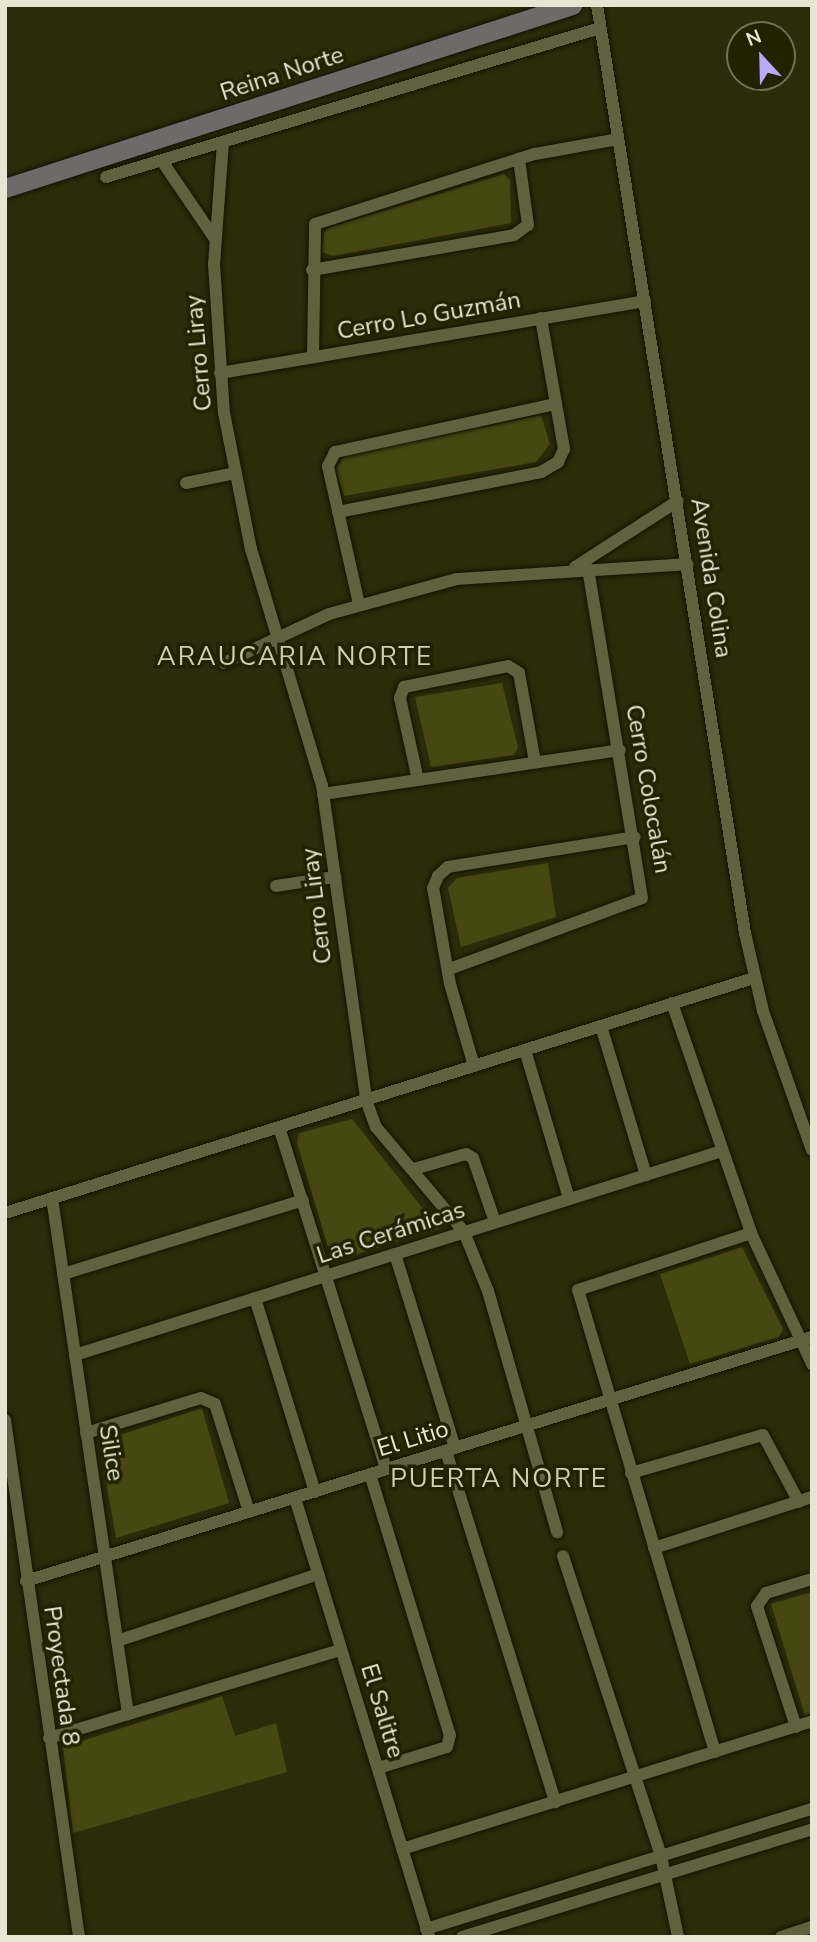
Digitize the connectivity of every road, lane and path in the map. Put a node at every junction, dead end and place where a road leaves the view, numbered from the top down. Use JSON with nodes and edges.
{"nodes":[{"id":1,"x":572,"y":5,"type":"edge"},
{"id":2,"x":597,"y":5,"type":"edge"},
{"id":3,"x":600,"y":28,"type":"junction"},
{"id":4,"x":618,"y":139,"type":"junction"},
{"id":5,"x":223,"y":142,"type":"junction"},
{"id":6,"x":519,"y":159,"type":"junction"},
{"id":7,"x":162,"y":161,"type":"junction"},
{"id":8,"x":106,"y":177,"type":"dead end"},
{"id":9,"x":5,"y":188,"type":"edge"},
{"id":10,"x":215,"y":239,"type":"junction"},
{"id":11,"x":312,"y":270,"type":"junction"},
{"id":12,"x":645,"y":301,"type":"junction"},
{"id":13,"x":541,"y":318,"type":"junction"},
{"id":14,"x":313,"y":357,"type":"junction"},
{"id":15,"x":220,"y":373,"type":"junction"},
{"id":16,"x":556,"y":404,"type":"junction"},
{"id":17,"x":235,"y":473,"type":"junction"},
{"id":18,"x":186,"y":483,"type":"dead end"},
{"id":19,"x":678,"y":501,"type":"junction"},
{"id":20,"x":338,"y":512,"type":"junction"},
{"id":21,"x":688,"y":564,"type":"junction"},
{"id":22,"x":574,"y":568,"type":"junction"},
{"id":23,"x":588,"y":568,"type":"junction"},
{"id":24,"x":359,"y":604,"type":"junction"},
{"id":25,"x":278,"y":636,"type":"junction"},
{"id":26,"x":224,"y":663,"type":"dead end"},
{"id":27,"x":620,"y":750,"type":"junction"},
{"id":28,"x":535,"y":762,"type":"junction"},
{"id":29,"x":418,"y":780,"type":"junction"},
{"id":30,"x":323,"y":794,"type":"junction"},
{"id":31,"x":635,"y":837,"type":"junction"},
{"id":32,"x":335,"y":877,"type":"junction"},
{"id":33,"x":276,"y":886,"type":"dead end"},
{"id":34,"x":452,"y":968,"type":"junction"},
{"id":35,"x":754,"y":978,"type":"junction"},
{"id":36,"x":672,"y":1003,"type":"junction"},
{"id":37,"x":601,"y":1026,"type":"junction"},
{"id":38,"x":525,"y":1050,"type":"junction"},
{"id":39,"x":474,"y":1066,"type":"junction"},
{"id":40,"x":366,"y":1100,"type":"junction"},
{"id":41,"x":279,"y":1127,"type":"junction"},
{"id":42,"x":812,"y":1150,"type":"edge"},
{"id":43,"x":719,"y":1152,"type":"junction"},
{"id":44,"x":414,"y":1169,"type":"junction"},
{"id":45,"x":646,"y":1175,"type":"junction"},
{"id":46,"x":52,"y":1198,"type":"junction"},
{"id":47,"x":569,"y":1199,"type":"junction"},
{"id":48,"x":303,"y":1200,"type":"junction"},
{"id":49,"x":5,"y":1213,"type":"edge"},
{"id":50,"x":495,"y":1222,"type":"junction"},
{"id":51,"x":464,"y":1232,"type":"junction"},
{"id":52,"x":751,"y":1233,"type":"junction"},
{"id":53,"x":395,"y":1254,"type":"junction"},
{"id":54,"x":63,"y":1275,"type":"junction"},
{"id":55,"x":328,"y":1276,"type":"junction"},
{"id":56,"x":255,"y":1298,"type":"junction"},
{"id":57,"x":806,"y":1339,"type":"edge"},
{"id":58,"x":75,"y":1355,"type":"junction"},
{"id":59,"x":812,"y":1364,"type":"edge"},
{"id":60,"x":608,"y":1400,"type":"junction"},
{"id":61,"x":5,"y":1420,"type":"edge"},
{"id":62,"x":524,"y":1427,"type":"junction"},
{"id":63,"x":86,"y":1433,"type":"junction"},
{"id":64,"x":450,"y":1449,"type":"junction"},
{"id":65,"x":387,"y":1469,"type":"junction"},
{"id":66,"x":631,"y":1473,"type":"junction"},
{"id":67,"x":370,"y":1475,"type":"junction"},
{"id":68,"x":315,"y":1492,"type":"junction"},
{"id":69,"x":812,"y":1497,"type":"edge"},
{"id":70,"x":295,"y":1498,"type":"junction"},
{"id":71,"x":799,"y":1502,"type":"junction"},
{"id":72,"x":248,"y":1512,"type":"junction"},
{"id":73,"x":557,"y":1532,"type":"dead end"},
{"id":74,"x":654,"y":1548,"type":"junction"},
{"id":75,"x":563,"y":1556,"type":"dead end"},
{"id":76,"x":105,"y":1557,"type":"junction"},
{"id":77,"x":318,"y":1574,"type":"junction"},
{"id":78,"x":812,"y":1579,"type":"edge"},
{"id":79,"x":26,"y":1581,"type":"junction"},
{"id":80,"x":117,"y":1641,"type":"junction"},
{"id":81,"x":341,"y":1650,"type":"junction"},
{"id":82,"x":128,"y":1714,"type":"junction"},
{"id":83,"x":812,"y":1721,"type":"edge"},
{"id":84,"x":796,"y":1727,"type":"junction"},
{"id":85,"x":49,"y":1738,"type":"junction"},
{"id":86,"x":715,"y":1752,"type":"junction"},
{"id":87,"x":377,"y":1768,"type":"junction"},
{"id":88,"x":636,"y":1776,"type":"junction"},
{"id":89,"x":555,"y":1802,"type":"junction"},
{"id":90,"x":812,"y":1809,"type":"edge"},
{"id":91,"x":812,"y":1829,"type":"edge"},
{"id":92,"x":402,"y":1849,"type":"junction"},
{"id":93,"x":661,"y":1856,"type":"junction"},
{"id":94,"x":665,"y":1874,"type":"junction"},
{"id":95,"x":812,"y":1927,"type":"edge"},
{"id":96,"x":428,"y":1933,"type":"edge"},
{"id":97,"x":79,"y":1937,"type":"edge"},
{"id":98,"x":462,"y":1937,"type":"edge"},
{"id":99,"x":678,"y":1937,"type":"edge"},
{"id":100,"x":781,"y":1937,"type":"edge"}],
"edges":[{"from":1,"to":9,"type":"street","name":"Reina Norte"},
{"from":2,"to":3,"type":"street","name":"Avenida Colina"},
{"from":3,"to":4,"type":"street","name":"Avenida Colina"},
{"from":3,"to":5,"type":"street","name":"Reina Norte"},
{"from":4,"to":6,"type":"street"},
{"from":4,"to":12,"type":"street","name":"Avenida Colina"},
{"from":5,"to":7,"type":"street","name":"Reina Norte"},
{"from":5,"to":10,"type":"street","name":"Cerro Liray"},
{"from":6,"to":11,"type":"street"},
{"from":6,"to":11,"type":"street"},
{"from":7,"to":8,"type":"street","name":"Reina Norte"},
{"from":7,"to":10,"type":"street"},
{"from":10,"to":15,"type":"street","name":"Cerro Liray"},
{"from":11,"to":14,"type":"street"},
{"from":12,"to":13,"type":"street","name":"Cerro Lo Guzmán"},
{"from":12,"to":19,"type":"street","name":"Avenida Colina"},
{"from":13,"to":14,"type":"street","name":"Cerro Lo Guzmán"},
{"from":13,"to":16,"type":"street"},
{"from":14,"to":15,"type":"street","name":"Cerro Lo Guzmán"},
{"from":15,"to":17,"type":"street","name":"Cerro Liray"},
{"from":16,"to":20,"type":"street"},
{"from":16,"to":20,"type":"street"},
{"from":17,"to":18,"type":"street"},
{"from":17,"to":25,"type":"street","name":"Cerro Liray"},
{"from":19,"to":21,"type":"street","name":"Avenida Colina"},
{"from":19,"to":22,"type":"street"},
{"from":20,"to":24,"type":"street"},
{"from":21,"to":23,"type":"street"},
{"from":21,"to":35,"type":"street","name":"Avenida Colina"},
{"from":22,"to":23,"type":"street"},
{"from":22,"to":24,"type":"street"},
{"from":23,"to":27,"type":"street","name":"Cerro Colocalán"},
{"from":24,"to":25,"type":"street"},
{"from":25,"to":26,"type":"street"},
{"from":25,"to":30,"type":"street","name":"Cerro Liray"},
{"from":27,"to":28,"type":"street"},
{"from":27,"to":31,"type":"street","name":"Cerro Colocalán"},
{"from":28,"to":29,"type":"street"},
{"from":28,"to":29,"type":"street"},
{"from":29,"to":30,"type":"street"},
{"from":30,"to":32,"type":"street","name":"Cerro Liray"},
{"from":31,"to":34,"type":"street","name":"Cerro Colocalán"},
{"from":31,"to":34,"type":"street"},
{"from":32,"to":33,"type":"street"},
{"from":32,"to":40,"type":"street","name":"Cerro Liray"},
{"from":34,"to":39,"type":"street"},
{"from":35,"to":36,"type":"street"},
{"from":35,"to":42,"type":"street","name":"Avenida Colina"},
{"from":36,"to":37,"type":"street"},
{"from":36,"to":43,"type":"street"},
{"from":37,"to":38,"type":"street"},
{"from":37,"to":45,"type":"street"},
{"from":38,"to":39,"type":"street"},
{"from":38,"to":47,"type":"street"},
{"from":39,"to":40,"type":"street"},
{"from":40,"to":41,"type":"street"},
{"from":40,"to":44,"type":"street","name":"Cerro Liray"},
{"from":41,"to":46,"type":"street"},
{"from":41,"to":48,"type":"street"},
{"from":43,"to":45,"type":"street","name":"Las Cerámicas"},
{"from":43,"to":52,"type":"street"},
{"from":44,"to":50,"type":"street"},
{"from":44,"to":51,"type":"street","name":"Cerro Liray"},
{"from":45,"to":47,"type":"street","name":"Las Cerámicas"},
{"from":46,"to":49,"type":"street"},
{"from":46,"to":54,"type":"street","name":"Silice"},
{"from":47,"to":50,"type":"street","name":"Las Cerámicas"},
{"from":48,"to":54,"type":"street"},
{"from":48,"to":55,"type":"street"},
{"from":50,"to":51,"type":"street","name":"Las Cerámicas"},
{"from":51,"to":53,"type":"street","name":"Las Cerámicas"},
{"from":51,"to":62,"type":"street","name":"Cerro Liray"},
{"from":52,"to":57,"type":"street"},
{"from":52,"to":60,"type":"street"},
{"from":53,"to":55,"type":"street","name":"Las Cerámicas"},
{"from":53,"to":64,"type":"street"},
{"from":54,"to":58,"type":"street","name":"Silice"},
{"from":55,"to":56,"type":"street","name":"Las Cerámicas"},
{"from":55,"to":65,"type":"street"},
{"from":56,"to":58,"type":"street","name":"Las Cerámicas"},
{"from":56,"to":68,"type":"street"},
{"from":57,"to":59,"type":"street"},
{"from":57,"to":60,"type":"street","name":"El Litio"},
{"from":58,"to":63,"type":"street","name":"Silice"},
{"from":60,"to":62,"type":"street","name":"El Litio"},
{"from":60,"to":66,"type":"street"},
{"from":61,"to":79,"type":"street","name":"Proyectada 8"},
{"from":62,"to":64,"type":"street","name":"El Litio"},
{"from":62,"to":73,"type":"street","name":"Cerro Liray"},
{"from":63,"to":72,"type":"street"},
{"from":63,"to":76,"type":"street","name":"Silice"},
{"from":64,"to":65,"type":"street","name":"El Litio"},
{"from":64,"to":89,"type":"street"},
{"from":65,"to":67,"type":"street","name":"El Litio"},
{"from":66,"to":71,"type":"street"},
{"from":66,"to":74,"type":"street"},
{"from":67,"to":68,"type":"street","name":"El Litio"},
{"from":67,"to":87,"type":"street"},
{"from":68,"to":70,"type":"street","name":"El Litio"},
{"from":69,"to":71,"type":"street"},
{"from":70,"to":72,"type":"street","name":"El Litio"},
{"from":70,"to":77,"type":"street","name":"El Salitre"},
{"from":71,"to":74,"type":"street"},
{"from":72,"to":76,"type":"street","name":"El Litio"},
{"from":74,"to":86,"type":"street"},
{"from":75,"to":88,"type":"street"},
{"from":76,"to":79,"type":"street","name":"El Litio"},
{"from":76,"to":80,"type":"street","name":"Silice"},
{"from":77,"to":80,"type":"street"},
{"from":77,"to":81,"type":"street","name":"El Salitre"},
{"from":78,"to":84,"type":"street"},
{"from":79,"to":85,"type":"street","name":"Proyectada 8"},
{"from":80,"to":82,"type":"street","name":"Silice"},
{"from":81,"to":82,"type":"street"},
{"from":81,"to":87,"type":"street","name":"El Salitre"},
{"from":82,"to":85,"type":"street"},
{"from":83,"to":84,"type":"street"},
{"from":84,"to":86,"type":"street"},
{"from":85,"to":97,"type":"street","name":"Proyectada 8"},
{"from":86,"to":88,"type":"street"},
{"from":87,"to":92,"type":"street","name":"El Salitre"},
{"from":88,"to":89,"type":"street"},
{"from":88,"to":93,"type":"street"},
{"from":89,"to":92,"type":"street"},
{"from":90,"to":93,"type":"street"},
{"from":91,"to":94,"type":"street"},
{"from":92,"to":96,"type":"street","name":"El Salitre"},
{"from":93,"to":94,"type":"street"},
{"from":93,"to":96,"type":"street"},
{"from":94,"to":98,"type":"street"},
{"from":94,"to":99,"type":"street"},
{"from":95,"to":100,"type":"street"}]}
